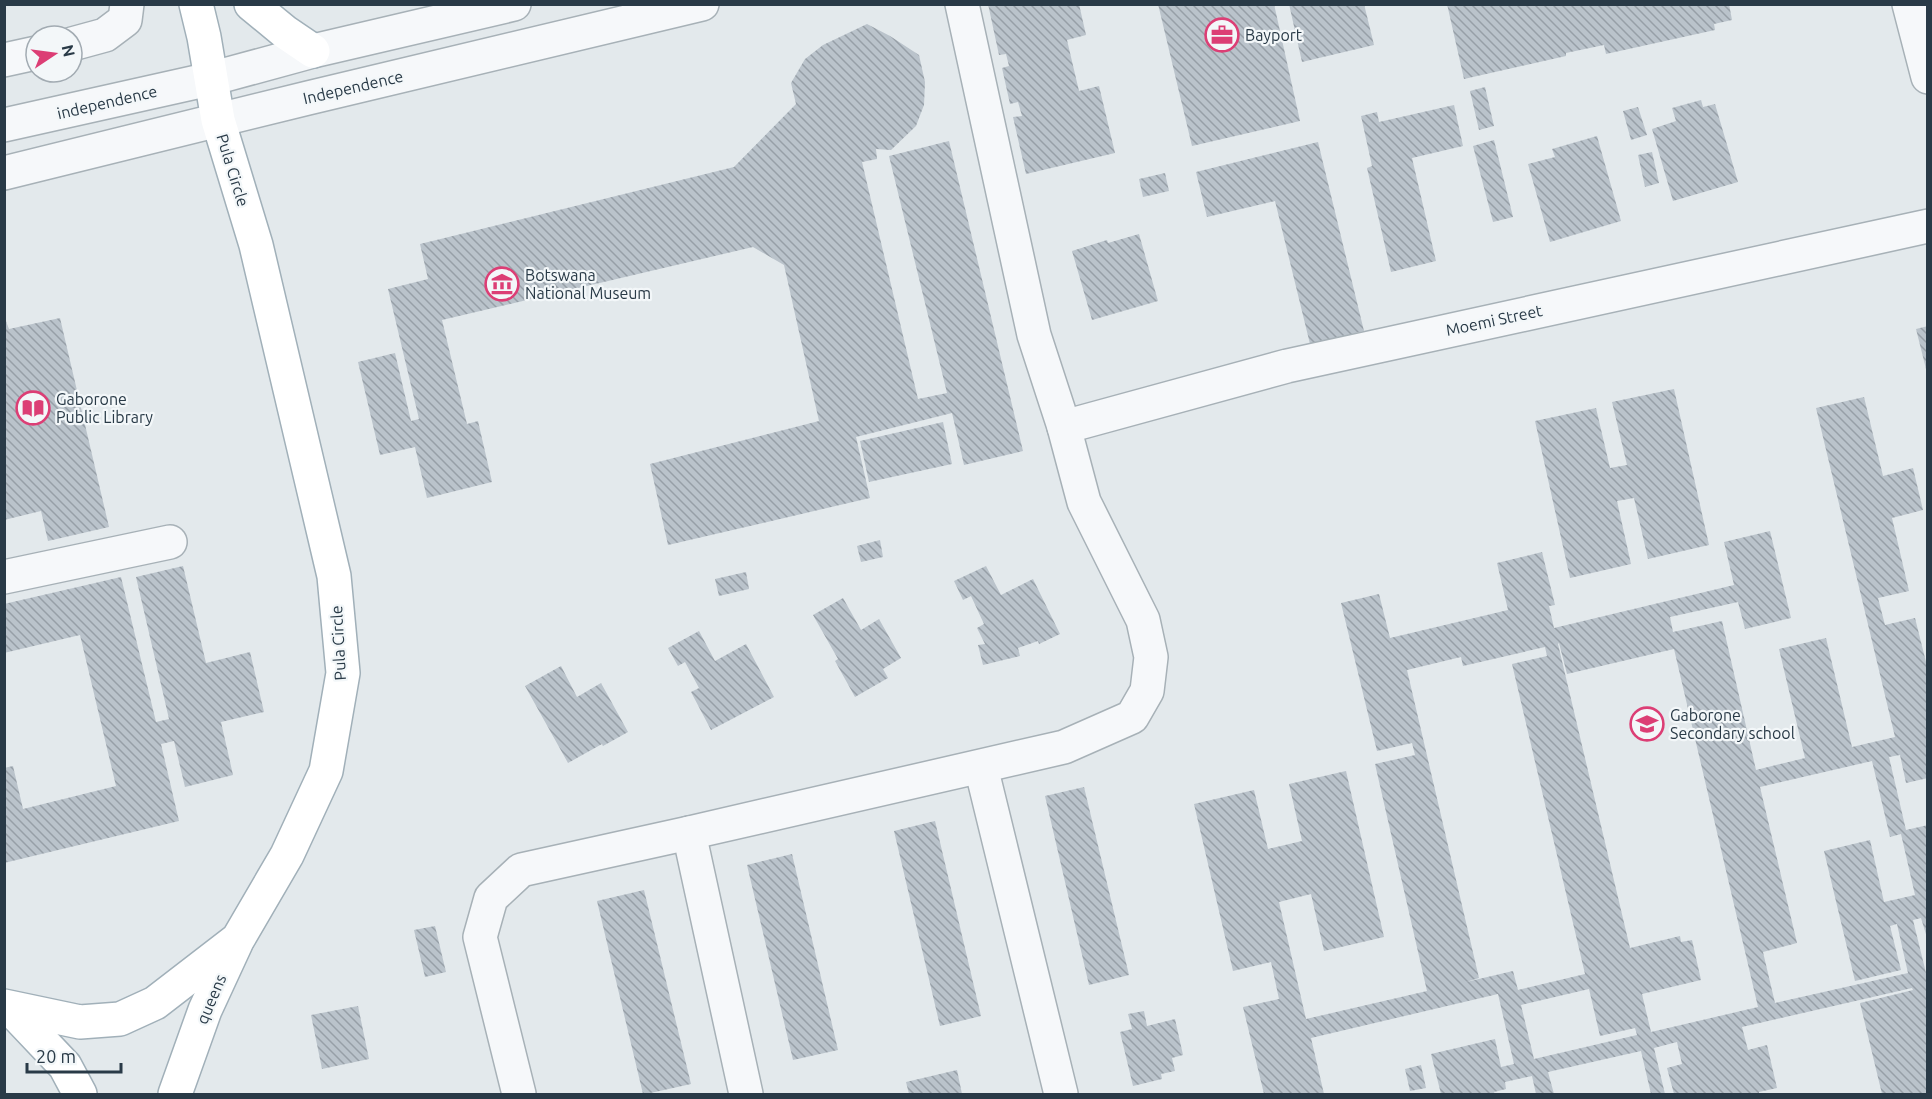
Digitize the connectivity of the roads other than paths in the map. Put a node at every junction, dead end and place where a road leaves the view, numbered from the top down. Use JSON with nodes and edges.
{"nodes":[{"id":1,"x":127,"y":4,"type":"edge"},
{"id":2,"x":196,"y":4,"type":"edge"},
{"id":3,"x":251,"y":4,"type":"edge"},
{"id":4,"x":514,"y":4,"type":"edge"},
{"id":5,"x":702,"y":4,"type":"edge"},
{"id":6,"x":962,"y":4,"type":"edge"},
{"id":7,"x":1909,"y":4,"type":"edge"},
{"id":8,"x":84,"y":41,"type":"edge"},
{"id":9,"x":313,"y":51,"type":"junction"},
{"id":10,"x":24,"y":55,"type":"edge"},
{"id":11,"x":4,"y":60,"type":"edge"},
{"id":12,"x":1928,"y":77,"type":"edge"},
{"id":13,"x":210,"y":79,"type":"junction"},
{"id":14,"x":218,"y":120,"type":"junction"},
{"id":15,"x":4,"y":126,"type":"edge"},
{"id":16,"x":4,"y":173,"type":"edge"},
{"id":17,"x":1928,"y":226,"type":"edge"},
{"id":18,"x":1064,"y":427,"type":"junction"},
{"id":19,"x":170,"y":542,"type":"dead end"},
{"id":20,"x":4,"y":577,"type":"edge"},
{"id":21,"x":981,"y":767,"type":"junction"},
{"id":22,"x":689,"y":833,"type":"junction"},
{"id":23,"x":238,"y":939,"type":"junction"},
{"id":24,"x":7,"y":1007,"type":"edge"},
{"id":25,"x":80,"y":1095,"type":"edge"},
{"id":26,"x":175,"y":1095,"type":"edge"},
{"id":27,"x":519,"y":1095,"type":"edge"},
{"id":28,"x":746,"y":1095,"type":"edge"},
{"id":29,"x":1061,"y":1095,"type":"edge"}],
"edges":[{"from":1,"to":8,"type":"street"},
{"from":2,"to":13,"type":"main road","name":"Pula Circle"},
{"from":3,"to":9,"type":"main road"},
{"from":4,"to":9,"type":"street"},
{"from":5,"to":14,"type":"street","name":"Independence"},
{"from":6,"to":18,"type":"street"},
{"from":7,"to":12,"type":"street"},
{"from":9,"to":13,"type":"street"},
{"from":10,"to":11,"type":"street"},
{"from":13,"to":14,"type":"main road","name":"Pula Circle"},
{"from":13,"to":15,"type":"street","name":"independence"},
{"from":14,"to":16,"type":"street","name":"Independence"},
{"from":14,"to":23,"type":"main road","name":"Pula Circle"},
{"from":17,"to":18,"type":"street","name":"Moemi Street"},
{"from":18,"to":21,"type":"street"},
{"from":19,"to":20,"type":"street"},
{"from":21,"to":22,"type":"street"},
{"from":21,"to":29,"type":"street"},
{"from":22,"to":27,"type":"street"},
{"from":22,"to":28,"type":"street"},
{"from":23,"to":24,"type":"main road","name":"Pula Circle"},
{"from":23,"to":26,"type":"main road","name":"queens"},
{"from":24,"to":25,"type":"main road"}]}
